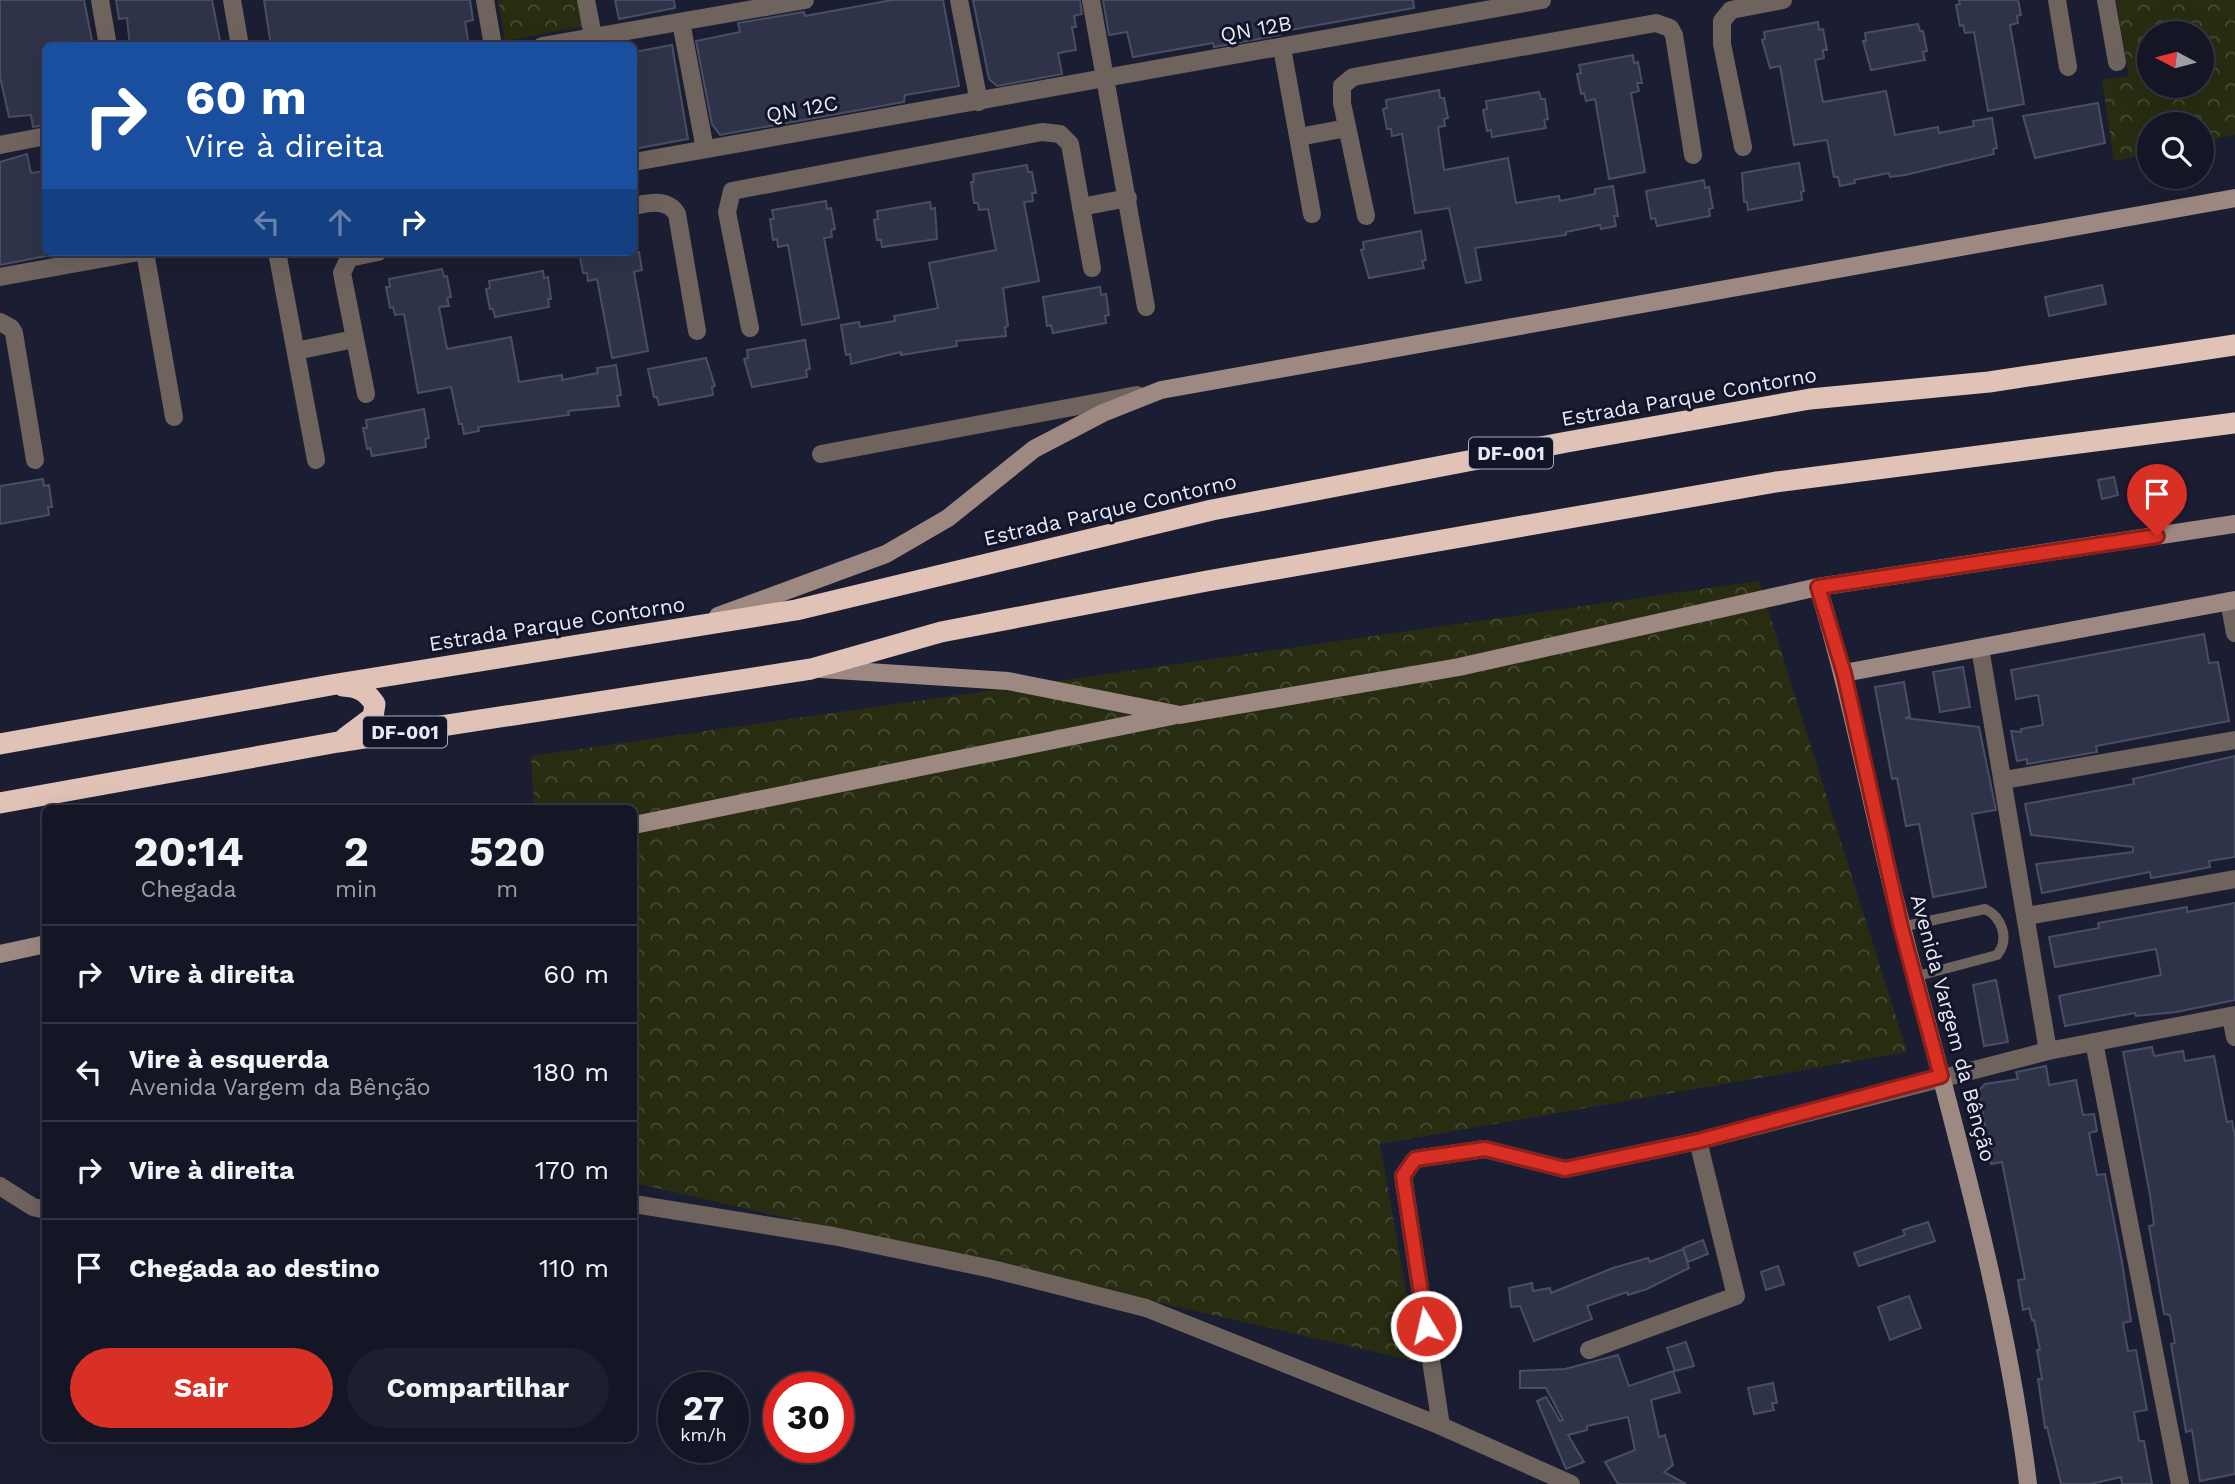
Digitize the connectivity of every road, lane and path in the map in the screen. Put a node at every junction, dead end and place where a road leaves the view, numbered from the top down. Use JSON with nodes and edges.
{"nodes":[{"id":1,"x":100,"y":0,"type":"edge"},
{"id":2,"x":232,"y":0,"type":"edge"},
{"id":3,"x":485,"y":0,"type":"edge"},
{"id":4,"x":586,"y":0,"type":"edge"},
{"id":5,"x":805,"y":0,"type":"edge"},
{"id":6,"x":959,"y":0,"type":"edge"},
{"id":7,"x":1091,"y":0,"type":"edge"},
{"id":8,"x":1542,"y":0,"type":"edge"},
{"id":9,"x":1783,"y":0,"type":"edge"},
{"id":10,"x":2059,"y":0,"type":"edge"},
{"id":11,"x":2106,"y":0,"type":"edge"},
{"id":12,"x":681,"y":22,"type":"junction"},
{"id":13,"x":593,"y":36,"type":"junction"},
{"id":14,"x":107,"y":42,"type":"edge"},
{"id":15,"x":239,"y":42,"type":"edge"},
{"id":16,"x":492,"y":42,"type":"edge"},
{"id":17,"x":562,"y":42,"type":"edge"},
{"id":18,"x":1282,"y":48,"type":"junction"},
{"id":19,"x":2117,"y":62,"type":"dead end"},
{"id":20,"x":2068,"y":67,"type":"dead end"},
{"id":21,"x":1105,"y":80,"type":"junction"},
{"id":22,"x":979,"y":102,"type":"junction"},
{"id":23,"x":1347,"y":128,"type":"junction"},
{"id":24,"x":42,"y":137,"type":"edge"},
{"id":25,"x":1299,"y":137,"type":"junction"},
{"id":26,"x":0,"y":145,"type":"edge"},
{"id":27,"x":1743,"y":147,"type":"dead end"},
{"id":28,"x":705,"y":149,"type":"junction"},
{"id":29,"x":1693,"y":155,"type":"dead end"},
{"id":30,"x":637,"y":161,"type":"edge"},
{"id":31,"x":1128,"y":198,"type":"junction"},
{"id":32,"x":2235,"y":198,"type":"edge"},
{"id":33,"x":637,"y":206,"type":"edge"},
{"id":34,"x":1082,"y":207,"type":"junction"},
{"id":35,"x":1312,"y":214,"type":"dead end"},
{"id":36,"x":1366,"y":216,"type":"dead end"},
{"id":37,"x":117,"y":256,"type":"edge"},
{"id":38,"x":146,"y":256,"type":"edge"},
{"id":39,"x":278,"y":256,"type":"edge"},
{"id":40,"x":359,"y":256,"type":"edge"},
{"id":41,"x":1092,"y":268,"type":"dead end"},
{"id":42,"x":0,"y":277,"type":"edge"},
{"id":43,"x":1146,"y":307,"type":"dead end"},
{"id":44,"x":0,"y":322,"type":"edge"},
{"id":45,"x":750,"y":328,"type":"dead end"},
{"id":46,"x":697,"y":331,"type":"dead end"},
{"id":47,"x":354,"y":340,"type":"junction"},
{"id":48,"x":2235,"y":345,"type":"edge"},
{"id":49,"x":296,"y":351,"type":"junction"},
{"id":50,"x":1161,"y":390,"type":"junction"},
{"id":51,"x":366,"y":394,"type":"dead end"},
{"id":52,"x":174,"y":418,"type":"dead end"},
{"id":53,"x":2235,"y":422,"type":"edge"},
{"id":54,"x":821,"y":454,"type":"dead end"},
{"id":55,"x":35,"y":460,"type":"dead end"},
{"id":56,"x":316,"y":460,"type":"dead end"},
{"id":57,"x":2235,"y":524,"type":"edge"},
{"id":58,"x":1818,"y":587,"type":"junction"},
{"id":59,"x":2232,"y":601,"type":"edge"},
{"id":60,"x":678,"y":629,"type":"junction"},
{"id":61,"x":2235,"y":633,"type":"edge"},
{"id":62,"x":1980,"y":648,"type":"junction"},
{"id":63,"x":811,"y":669,"type":"junction"},
{"id":64,"x":1844,"y":673,"type":"junction"},
{"id":65,"x":331,"y":685,"type":"junction"},
{"id":66,"x":1180,"y":715,"type":"junction"},
{"id":67,"x":2235,"y":740,"type":"edge"},
{"id":68,"x":338,"y":742,"type":"junction"},
{"id":69,"x":0,"y":744,"type":"edge"},
{"id":70,"x":2004,"y":780,"type":"junction"},
{"id":71,"x":0,"y":803,"type":"edge"},
{"id":72,"x":637,"y":824,"type":"edge"},
{"id":73,"x":2235,"y":879,"type":"edge"},
{"id":74,"x":2027,"y":916,"type":"junction"},
{"id":75,"x":1901,"y":927,"type":"junction"},
{"id":76,"x":42,"y":945,"type":"edge"},
{"id":77,"x":0,"y":954,"type":"edge"},
{"id":78,"x":1914,"y":977,"type":"junction"},
{"id":79,"x":2233,"y":1015,"type":"edge"},
{"id":80,"x":2235,"y":1037,"type":"edge"},
{"id":81,"x":2094,"y":1042,"type":"junction"},
{"id":82,"x":2048,"y":1051,"type":"junction"},
{"id":83,"x":1941,"y":1076,"type":"junction"},
{"id":84,"x":1698,"y":1141,"type":"junction"},
{"id":85,"x":0,"y":1186,"type":"edge"},
{"id":86,"x":637,"y":1204,"type":"edge"},
{"id":87,"x":42,"y":1209,"type":"edge"},
{"id":88,"x":1589,"y":1350,"type":"dead end"},
{"id":89,"x":1441,"y":1426,"type":"junction"},
{"id":90,"x":1571,"y":1484,"type":"edge"},
{"id":91,"x":2028,"y":1484,"type":"edge"},
{"id":92,"x":2180,"y":1484,"type":"edge"}],
"edges":[{"from":1,"to":14,"type":"street"},
{"from":2,"to":15,"type":"street"},
{"from":3,"to":16,"type":"street"},
{"from":4,"to":13,"type":"street"},
{"from":5,"to":12,"type":"street"},
{"from":6,"to":22,"type":"street"},
{"from":7,"to":21,"type":"street"},
{"from":8,"to":18,"type":"street","name":"QN 12B"},
{"from":9,"to":27,"type":"street"},
{"from":10,"to":20,"type":"street"},
{"from":11,"to":19,"type":"street"},
{"from":12,"to":13,"type":"street"},
{"from":12,"to":28,"type":"street"},
{"from":13,"to":17,"type":"street"},
{"from":18,"to":21,"type":"street","name":"QN 12B"},
{"from":18,"to":25,"type":"street"},
{"from":21,"to":22,"type":"street","name":"QN 12B"},
{"from":21,"to":31,"type":"street"},
{"from":22,"to":28,"type":"street","name":"QN 12C"},
{"from":23,"to":25,"type":"street"},
{"from":23,"to":29,"type":"street"},
{"from":23,"to":36,"type":"street"},
{"from":24,"to":26,"type":"street"},
{"from":25,"to":35,"type":"street"},
{"from":28,"to":30,"type":"street","name":"QN 12C"},
{"from":31,"to":34,"type":"street"},
{"from":31,"to":43,"type":"street"},
{"from":32,"to":50,"type":"main road"},
{"from":33,"to":46,"type":"street"},
{"from":34,"to":41,"type":"street"},
{"from":34,"to":45,"type":"street"},
{"from":37,"to":42,"type":"street"},
{"from":38,"to":52,"type":"street"},
{"from":39,"to":49,"type":"street"},
{"from":40,"to":47,"type":"street"},
{"from":44,"to":55,"type":"street"},
{"from":47,"to":49,"type":"street"},
{"from":47,"to":51,"type":"street"},
{"from":48,"to":60,"type":"highway","name":"Estrada Parque Contorno","number":"DF-001"},
{"from":49,"to":56,"type":"street"},
{"from":50,"to":54,"type":"street"},
{"from":50,"to":60,"type":"main road"},
{"from":53,"to":63,"type":"highway","number":"DF-001"},
{"from":57,"to":58,"type":"main road"},
{"from":58,"to":64,"type":"main road","name":"Avenida Vargem da Bênção"},
{"from":58,"to":66,"type":"main road"},
{"from":59,"to":61,"type":"street"},
{"from":59,"to":62,"type":"main road"},
{"from":60,"to":65,"type":"highway","name":"Estrada Parque Contorno","number":"DF-001"},
{"from":62,"to":64,"type":"main road"},
{"from":62,"to":70,"type":"street"},
{"from":63,"to":66,"type":"main road"},
{"from":63,"to":68,"type":"highway","number":"DF-001"},
{"from":64,"to":75,"type":"main road","name":"Avenida Vargem da Bênção"},
{"from":65,"to":68,"type":"highway"},
{"from":65,"to":69,"type":"highway","name":"Estrada Parque Contorno","number":"DF-001"},
{"from":66,"to":72,"type":"main road"},
{"from":67,"to":70,"type":"street"},
{"from":68,"to":71,"type":"highway","number":"DF-001"},
{"from":70,"to":74,"type":"street"},
{"from":73,"to":74,"type":"street"},
{"from":74,"to":82,"type":"street"},
{"from":75,"to":78,"type":"main road","name":"Avenida Vargem da Bênção"},
{"from":75,"to":78,"type":"lane"},
{"from":76,"to":77,"type":"main road"},
{"from":78,"to":83,"type":"main road","name":"Avenida Vargem da Bênção"},
{"from":79,"to":80,"type":"street"},
{"from":79,"to":81,"type":"street"},
{"from":81,"to":82,"type":"street"},
{"from":81,"to":92,"type":"street"},
{"from":82,"to":83,"type":"street"},
{"from":83,"to":84,"type":"street"},
{"from":83,"to":91,"type":"main road","name":"Avenida Vargem da Bênção"},
{"from":84,"to":88,"type":"street"},
{"from":84,"to":89,"type":"street"},
{"from":85,"to":87,"type":"street"},
{"from":86,"to":89,"type":"street"},
{"from":89,"to":90,"type":"street"}]}
